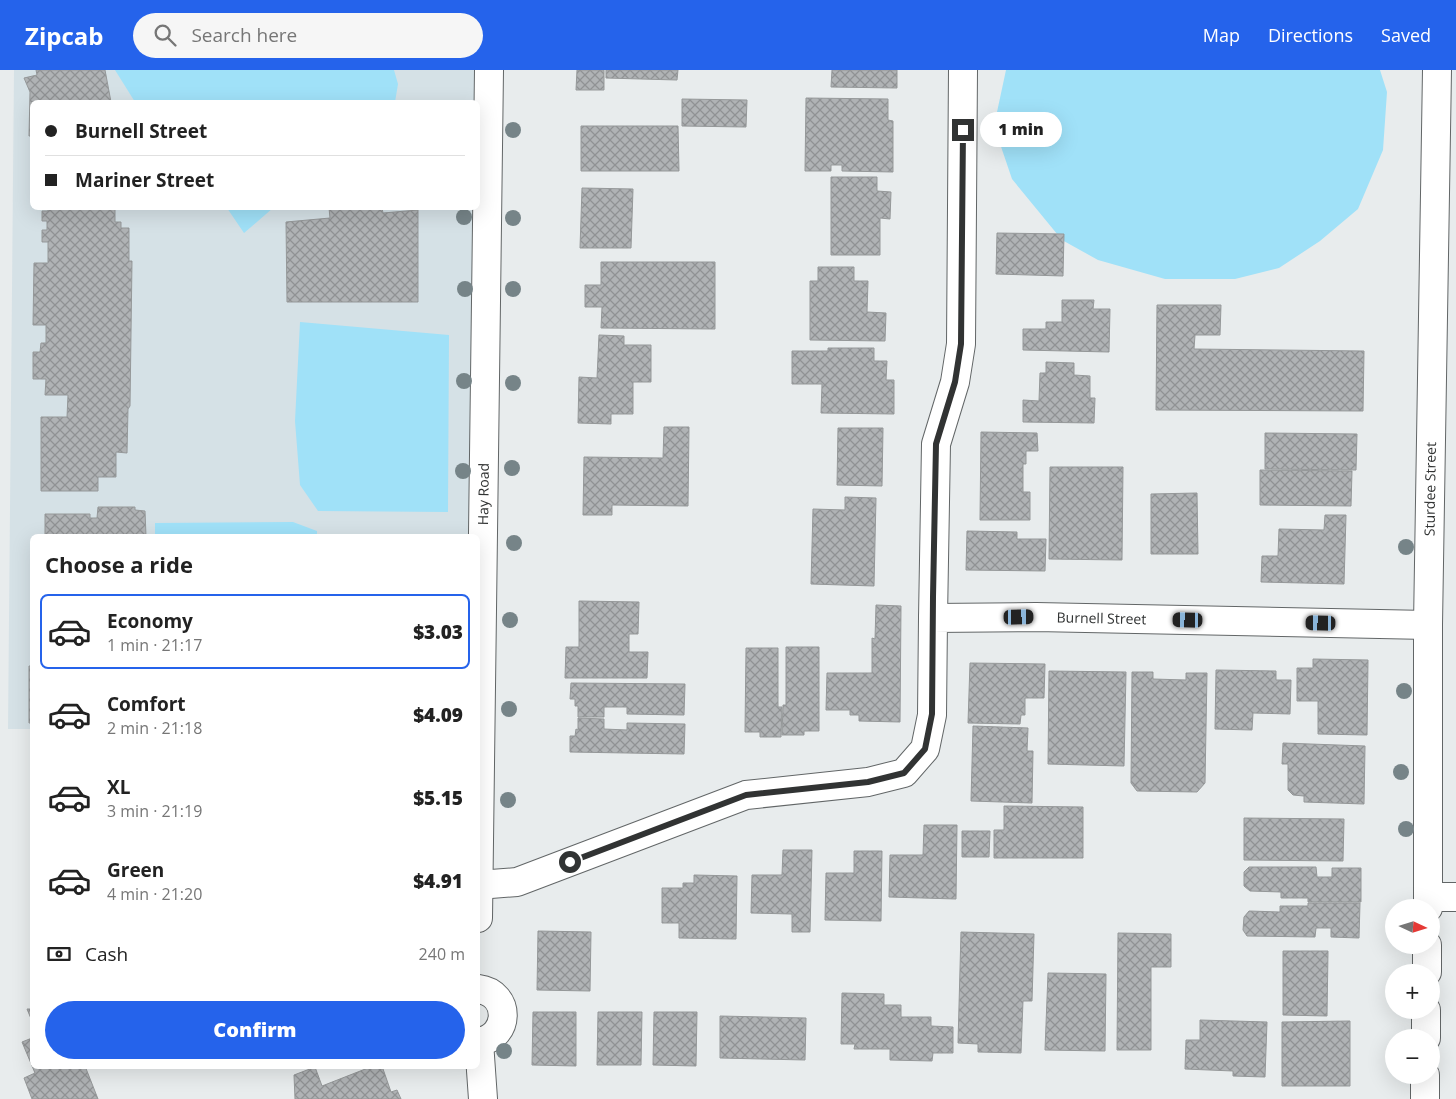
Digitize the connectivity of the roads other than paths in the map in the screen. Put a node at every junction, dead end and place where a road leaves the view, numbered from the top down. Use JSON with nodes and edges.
{"nodes":[{"id":1,"x":488,"y":70,"type":"edge"},
{"id":2,"x":963,"y":70,"type":"edge"},
{"id":3,"x":1437,"y":70,"type":"edge"},
{"id":4,"x":1446,"y":209,"type":"edge"},
{"id":5,"x":933,"y":618,"type":"junction"},
{"id":6,"x":1428,"y":625,"type":"junction"},
{"id":7,"x":480,"y":722,"type":"edge"},
{"id":8,"x":480,"y":885,"type":"edge"},
{"id":9,"x":1456,"y":897,"type":"edge"},
{"id":10,"x":1428,"y":899,"type":"edge"},
{"id":11,"x":1440,"y":900,"type":"edge"},
{"id":12,"x":480,"y":989,"type":"edge"},
{"id":13,"x":480,"y":1041,"type":"edge"},
{"id":14,"x":480,"y":1065,"type":"edge"},
{"id":15,"x":1425,"y":1084,"type":"edge"},
{"id":16,"x":483,"y":1099,"type":"edge"},
{"id":17,"x":1425,"y":1099,"type":"edge"}],
"edges":[{"from":1,"to":7,"type":"street","name":"Hay Road"},
{"from":2,"to":5,"type":"street"},
{"from":3,"to":4,"type":"street","name":"Sturdee Street"},
{"from":4,"to":6,"type":"street","name":"Sturdee Street"},
{"from":5,"to":6,"type":"street","name":"Burnell Street"},
{"from":5,"to":8,"type":"street"},
{"from":6,"to":10,"type":"street","name":"Sturdee Street"},
{"from":9,"to":11,"type":"street"},
{"from":12,"to":13,"type":"street"},
{"from":14,"to":16,"type":"street"},
{"from":15,"to":17,"type":"street"}]}
